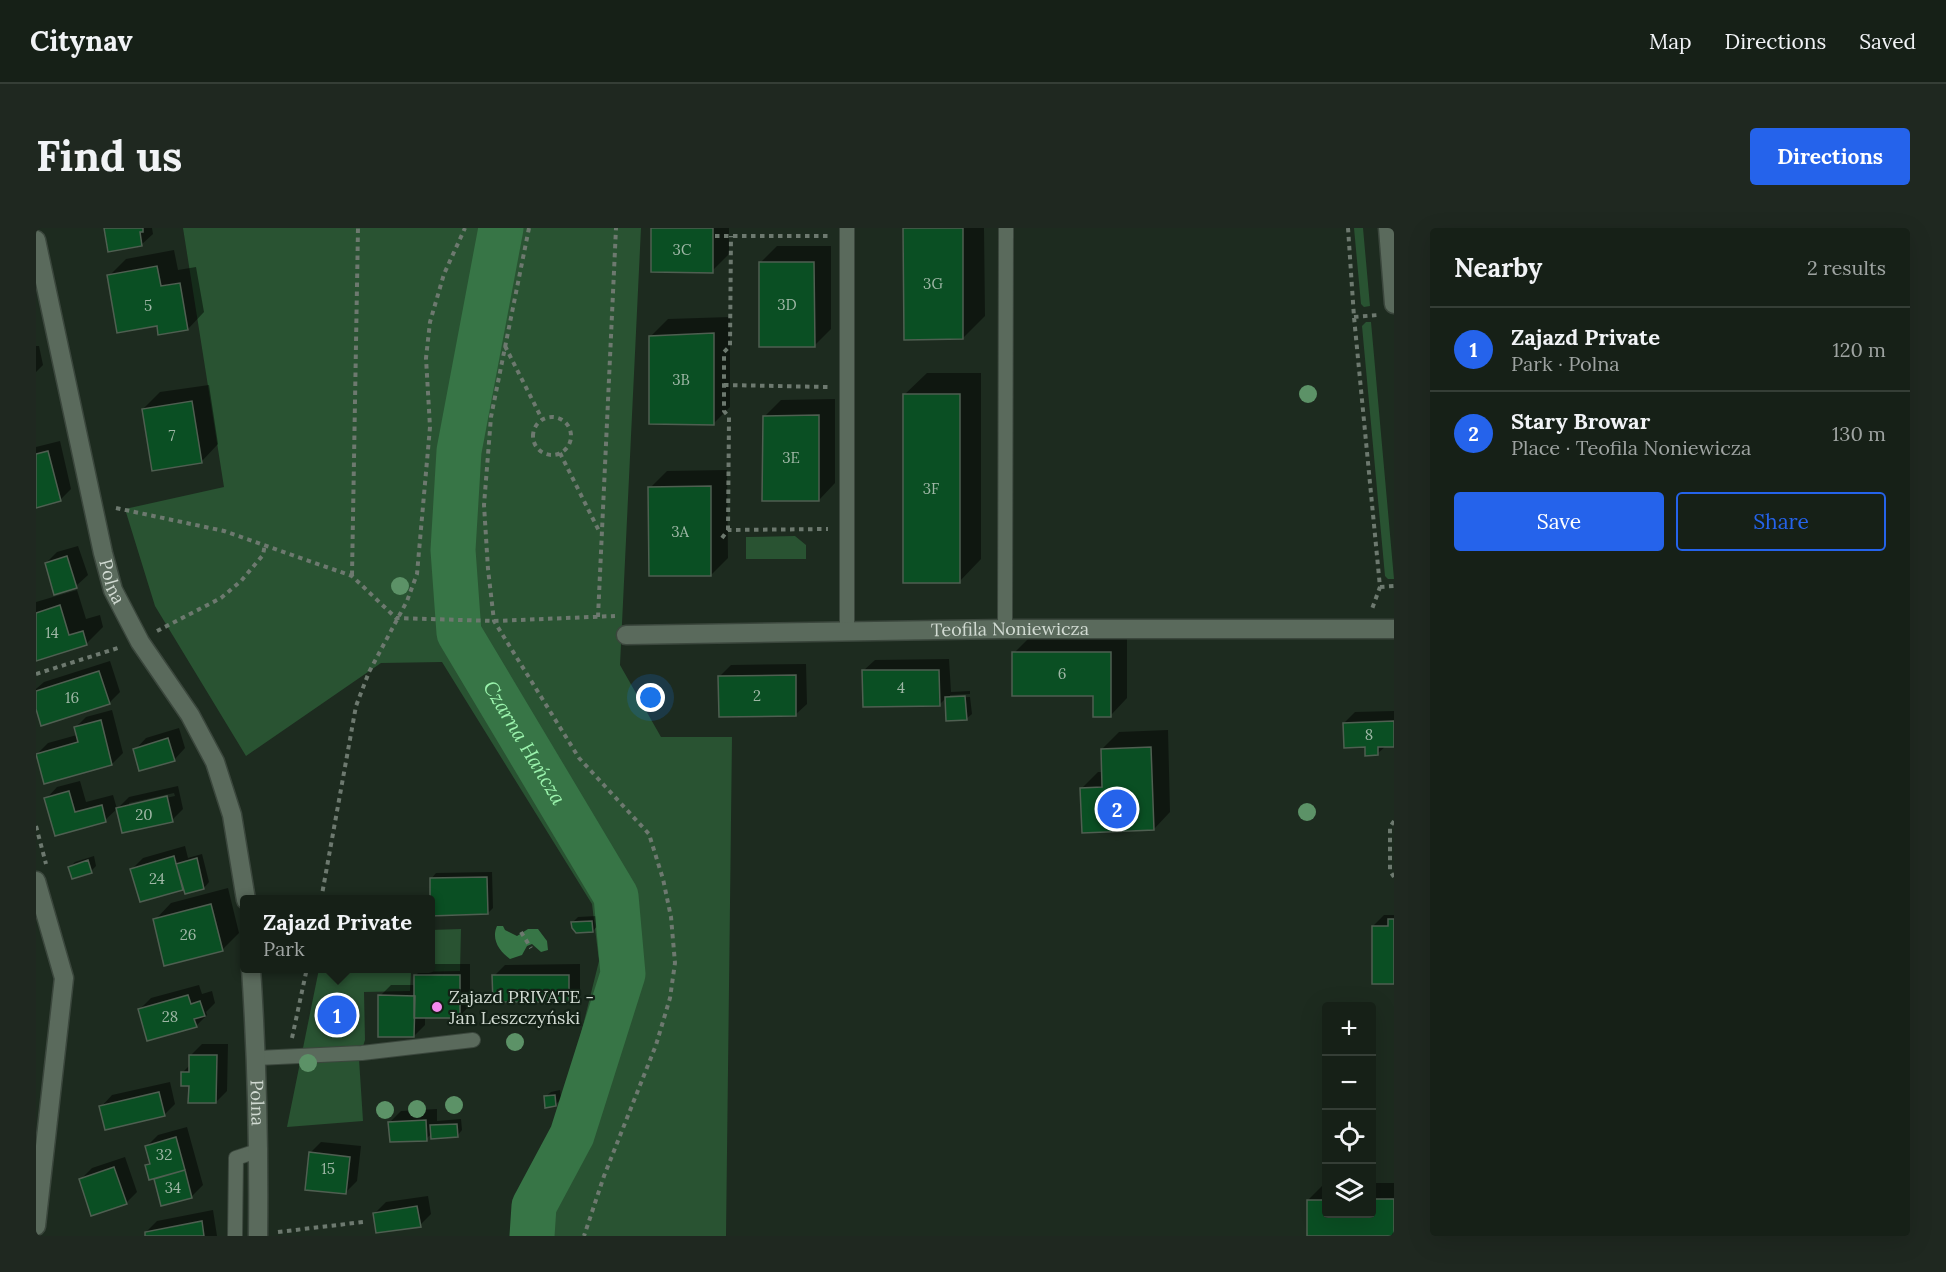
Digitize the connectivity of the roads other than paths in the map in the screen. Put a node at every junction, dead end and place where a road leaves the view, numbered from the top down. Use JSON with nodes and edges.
{"nodes":[{"id":1,"x":1006,"y":228,"type":"edge"},
{"id":2,"x":1388,"y":228,"type":"edge"},
{"id":3,"x":847,"y":232,"type":"edge"},
{"id":4,"x":36,"y":240,"type":"edge"},
{"id":5,"x":1392,"y":256,"type":"edge"},
{"id":6,"x":1394,"y":304,"type":"edge"},
{"id":7,"x":1005,"y":629,"type":"junction"},
{"id":8,"x":1394,"y":629,"type":"edge"},
{"id":9,"x":847,"y":632,"type":"junction"},
{"id":10,"x":626,"y":635,"type":"dead end"},
{"id":11,"x":36,"y":881,"type":"edge"},
{"id":12,"x":245,"y":895,"type":"edge"},
{"id":13,"x":251,"y":973,"type":"edge"},
{"id":14,"x":473,"y":1040,"type":"dead end"},
{"id":15,"x":257,"y":1058,"type":"junction"},
{"id":16,"x":260,"y":1150,"type":"junction"},
{"id":17,"x":36,"y":1226,"type":"edge"},
{"id":18,"x":258,"y":1235,"type":"edge"},
{"id":19,"x":235,"y":1236,"type":"edge"}],
"edges":[{"from":1,"to":7,"type":"lane"},
{"from":2,"to":5,"type":"street"},
{"from":3,"to":9,"type":"lane"},
{"from":4,"to":12,"type":"street","name":"Polna"},
{"from":5,"to":6,"type":"street"},
{"from":7,"to":8,"type":"street","name":"Teofila Noniewicza"},
{"from":7,"to":9,"type":"street","name":"Teofila Noniewicza"},
{"from":9,"to":10,"type":"street","name":"Teofila Noniewicza"},
{"from":11,"to":17,"type":"street"},
{"from":13,"to":15,"type":"street","name":"Polna"},
{"from":14,"to":15,"type":"lane"},
{"from":15,"to":16,"type":"street","name":"Polna"},
{"from":16,"to":18,"type":"street","name":"Polna"},
{"from":16,"to":19,"type":"lane"}]}
